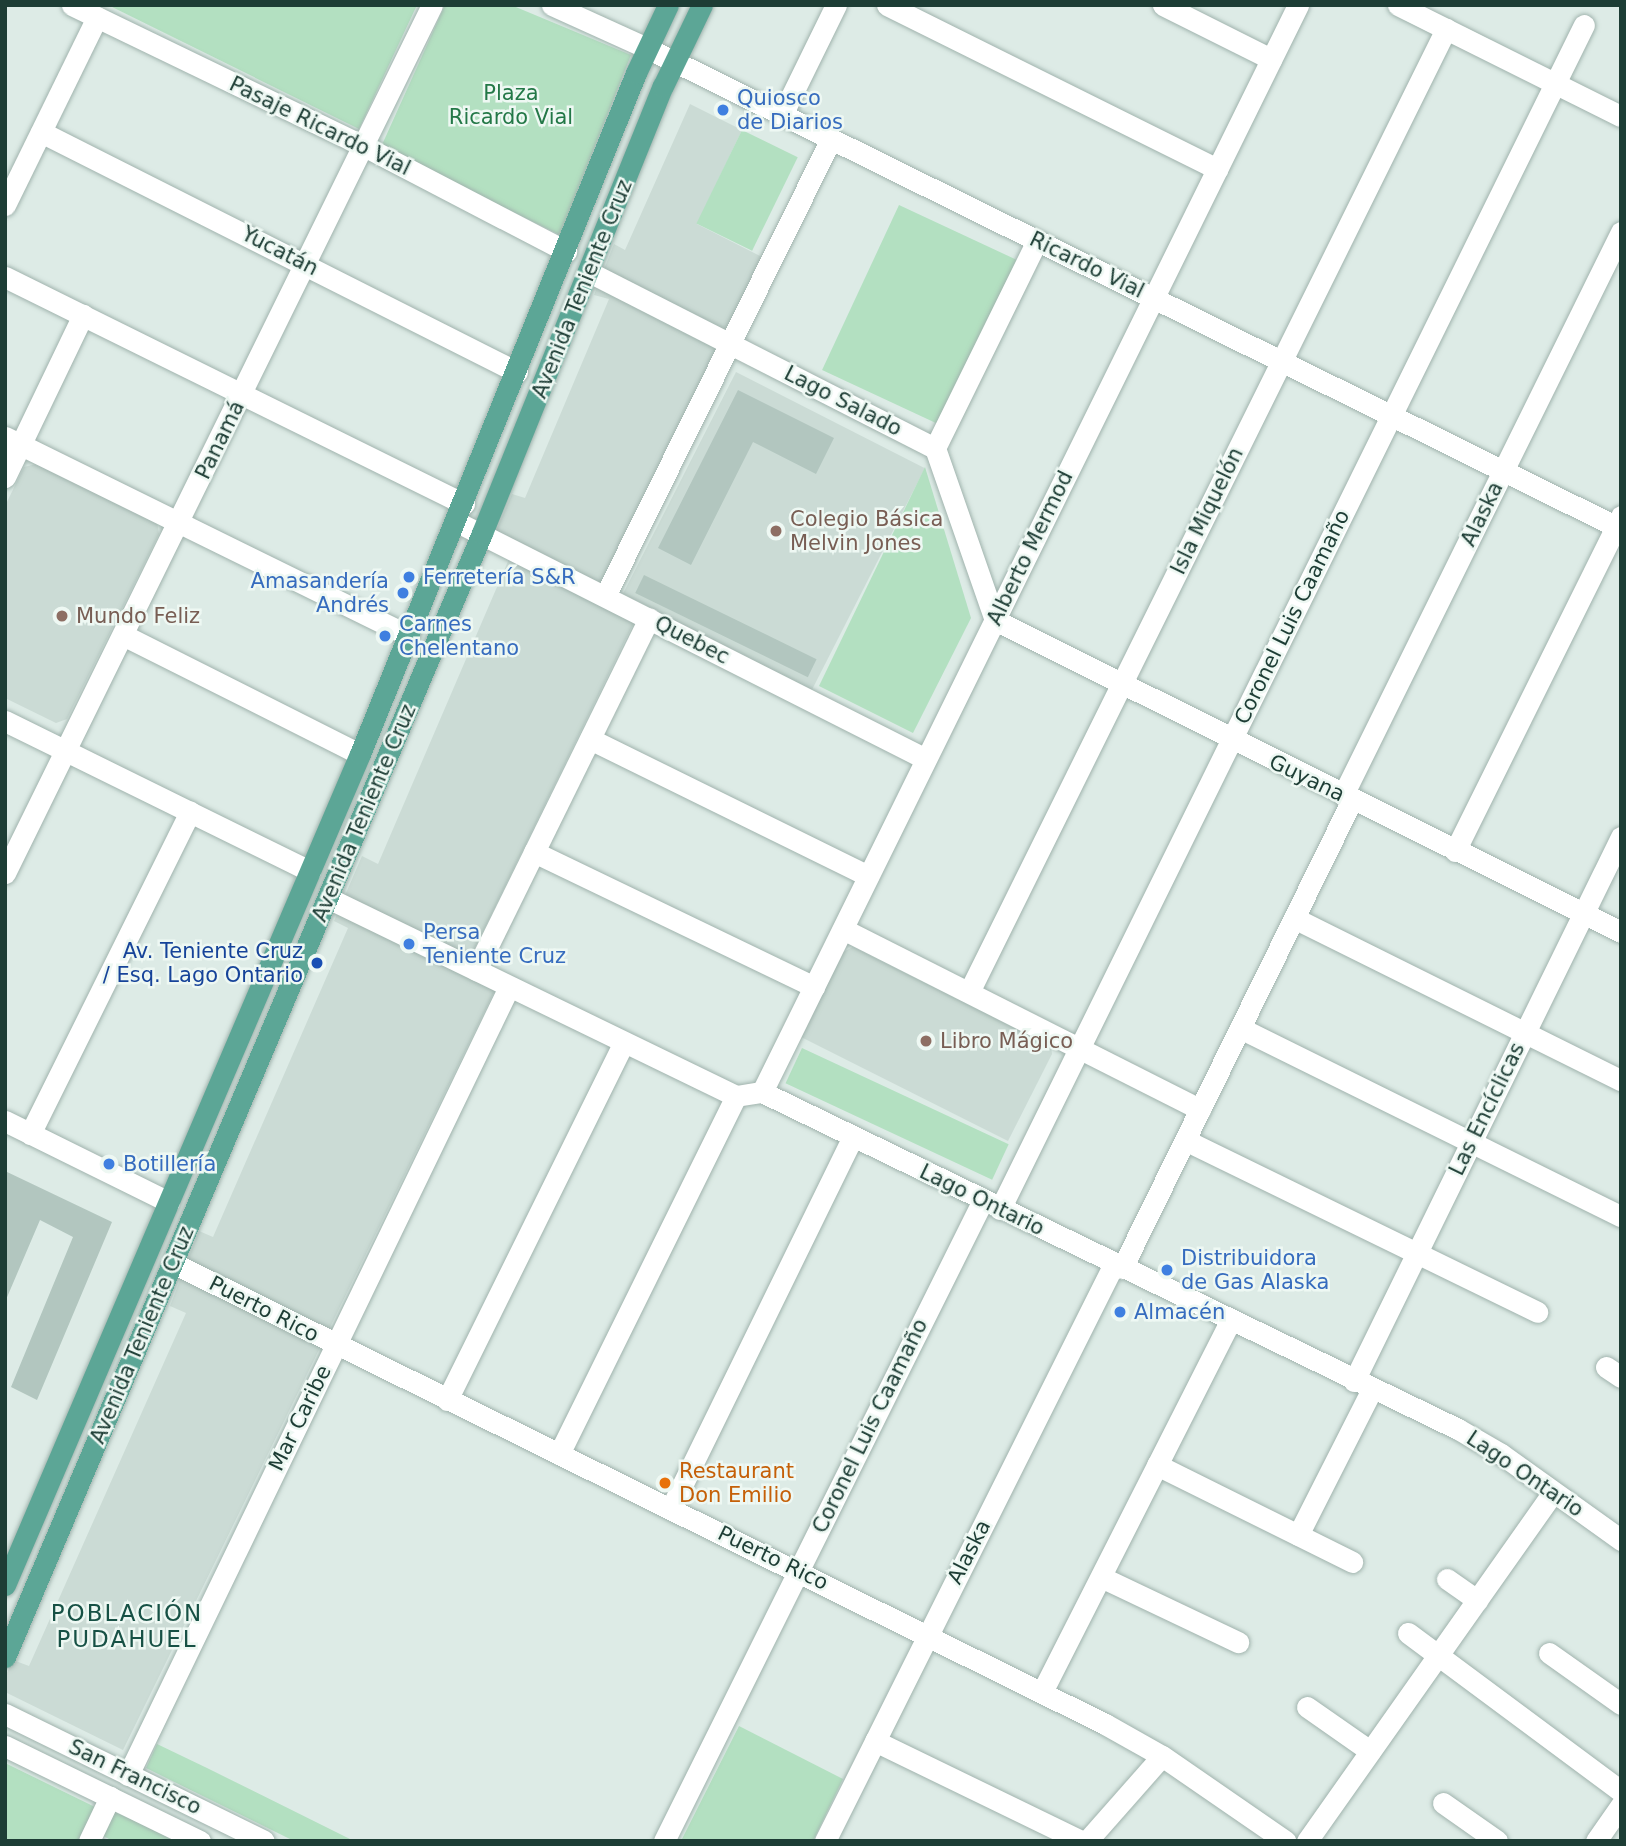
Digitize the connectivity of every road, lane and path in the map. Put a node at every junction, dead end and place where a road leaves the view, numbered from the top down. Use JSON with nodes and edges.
{"nodes":[{"id":1,"x":72,"y":5,"type":"edge"},
{"id":2,"x":432,"y":5,"type":"edge"},
{"id":3,"x":552,"y":5,"type":"edge"},
{"id":4,"x":668,"y":5,"type":"edge"},
{"id":5,"x":702,"y":5,"type":"edge"},
{"id":6,"x":836,"y":5,"type":"edge"},
{"id":7,"x":887,"y":5,"type":"edge"},
{"id":8,"x":1163,"y":5,"type":"edge"},
{"id":9,"x":1298,"y":5,"type":"edge"},
{"id":10,"x":1398,"y":5,"type":"edge"},
{"id":11,"x":97,"y":17,"type":"junction"},
{"id":12,"x":1584,"y":26,"type":"dead end"},
{"id":13,"x":1446,"y":29,"type":"junction"},
{"id":14,"x":647,"y":48,"type":"junction"},
{"id":15,"x":1271,"y":59,"type":"junction"},
{"id":16,"x":674,"y":61,"type":"junction"},
{"id":17,"x":1556,"y":83,"type":"junction"},
{"id":18,"x":782,"y":115,"type":"junction"},
{"id":19,"x":1621,"y":116,"type":"edge"},
{"id":20,"x":41,"y":132,"type":"junction"},
{"id":21,"x":831,"y":139,"type":"junction"},
{"id":22,"x":364,"y":146,"type":"junction"},
{"id":23,"x":1217,"y":169,"type":"junction"},
{"id":24,"x":5,"y":205,"type":"edge"},
{"id":25,"x":1621,"y":232,"type":"edge"},
{"id":26,"x":1037,"y":241,"type":"junction"},
{"id":27,"x":566,"y":251,"type":"junction"},
{"id":28,"x":307,"y":265,"type":"junction"},
{"id":29,"x":589,"y":272,"type":"junction"},
{"id":30,"x":5,"y":277,"type":"edge"},
{"id":31,"x":1153,"y":298,"type":"junction"},
{"id":32,"x":83,"y":316,"type":"junction"},
{"id":33,"x":730,"y":343,"type":"junction"},
{"id":34,"x":1281,"y":361,"type":"junction"},
{"id":35,"x":517,"y":372,"type":"junction"},
{"id":36,"x":243,"y":394,"type":"junction"},
{"id":37,"x":1391,"y":416,"type":"junction"},
{"id":38,"x":13,"y":440,"type":"edge"},
{"id":39,"x":935,"y":448,"type":"junction"},
{"id":40,"x":1503,"y":471,"type":"junction"},
{"id":41,"x":5,"y":477,"type":"edge"},
{"id":42,"x":461,"y":513,"type":"junction"},
{"id":43,"x":179,"y":522,"type":"junction"},
{"id":44,"x":1619,"y":524,"type":"edge"},
{"id":45,"x":482,"y":533,"type":"junction"},
{"id":46,"x":605,"y":596,"type":"junction"},
{"id":47,"x":649,"y":618,"type":"junction"},
{"id":48,"x":995,"y":620,"type":"junction"},
{"id":49,"x":123,"y":635,"type":"junction"},
{"id":50,"x":409,"y":636,"type":"junction"},
{"id":51,"x":1121,"y":685,"type":"junction"},
{"id":52,"x":5,"y":721,"type":"edge"},
{"id":53,"x":590,"y":739,"type":"junction"},
{"id":54,"x":1231,"y":741,"type":"junction"},
{"id":55,"x":66,"y":751,"type":"junction"},
{"id":56,"x":360,"y":754,"type":"junction"},
{"id":57,"x":926,"y":759,"type":"junction"},
{"id":58,"x":1347,"y":797,"type":"junction"},
{"id":59,"x":190,"y":812,"type":"junction"},
{"id":60,"x":1621,"y":837,"type":"edge"},
{"id":61,"x":1455,"y":851,"type":"junction"},
{"id":62,"x":534,"y":852,"type":"junction"},
{"id":63,"x":310,"y":871,"type":"junction"},
{"id":64,"x":5,"y":873,"type":"edge"},
{"id":65,"x":868,"y":876,"type":"junction"},
{"id":66,"x":328,"y":898,"type":"junction"},
{"id":67,"x":1583,"y":914,"type":"junction"},
{"id":68,"x":1294,"y":918,"type":"junction"},
{"id":69,"x":843,"y":929,"type":"junction"},
{"id":70,"x":1621,"y":932,"type":"edge"},
{"id":71,"x":476,"y":970,"type":"junction"},
{"id":72,"x":509,"y":987,"type":"junction"},
{"id":73,"x":814,"y":987,"type":"junction"},
{"id":74,"x":969,"y":992,"type":"junction"},
{"id":75,"x":1240,"y":1028,"type":"junction"},
{"id":76,"x":1525,"y":1032,"type":"junction"},
{"id":77,"x":624,"y":1042,"type":"junction"},
{"id":78,"x":1079,"y":1048,"type":"junction"},
{"id":79,"x":1621,"y":1080,"type":"edge"},
{"id":80,"x":762,"y":1091,"type":"junction"},
{"id":81,"x":736,"y":1096,"type":"junction"},
{"id":82,"x":1200,"y":1109,"type":"junction"},
{"id":83,"x":5,"y":1121,"type":"edge"},
{"id":84,"x":30,"y":1134,"type":"junction"},
{"id":85,"x":853,"y":1136,"type":"junction"},
{"id":86,"x":1185,"y":1140,"type":"junction"},
{"id":87,"x":1471,"y":1142,"type":"junction"},
{"id":88,"x":169,"y":1202,"type":"junction"},
{"id":89,"x":991,"y":1204,"type":"junction"},
{"id":90,"x":1621,"y":1216,"type":"edge"},
{"id":91,"x":1416,"y":1254,"type":"junction"},
{"id":92,"x":173,"y":1263,"type":"junction"},
{"id":93,"x":1118,"y":1266,"type":"junction"},
{"id":94,"x":1537,"y":1312,"type":"dead end"},
{"id":95,"x":1230,"y":1321,"type":"junction"},
{"id":96,"x":335,"y":1345,"type":"junction"},
{"id":97,"x":1363,"y":1385,"type":"junction"},
{"id":98,"x":447,"y":1400,"type":"junction"},
{"id":99,"x":559,"y":1454,"type":"junction"},
{"id":100,"x":1157,"y":1465,"type":"junction"},
{"id":101,"x":1553,"y":1492,"type":"junction"},
{"id":102,"x":671,"y":1508,"type":"junction"},
{"id":103,"x":1298,"y":1535,"type":"junction"},
{"id":104,"x":1621,"y":1540,"type":"edge"},
{"id":105,"x":1352,"y":1562,"type":"dead end"},
{"id":106,"x":799,"y":1570,"type":"junction"},
{"id":107,"x":1101,"y":1577,"type":"junction"},
{"id":108,"x":1447,"y":1579,"type":"dead end"},
{"id":109,"x":5,"y":1585,"type":"edge"},
{"id":110,"x":1477,"y":1600,"type":"junction"},
{"id":111,"x":1408,"y":1633,"type":"dead end"},
{"id":112,"x":928,"y":1635,"type":"junction"},
{"id":113,"x":1238,"y":1642,"type":"dead end"},
{"id":114,"x":1438,"y":1654,"type":"junction"},
{"id":115,"x":1549,"y":1654,"type":"dead end"},
{"id":116,"x":5,"y":1657,"type":"edge"},
{"id":117,"x":1042,"y":1692,"type":"junction"},
{"id":118,"x":1621,"y":1704,"type":"edge"},
{"id":119,"x":1307,"y":1707,"type":"dead end"},
{"id":120,"x":5,"y":1714,"type":"edge"},
{"id":121,"x":875,"y":1741,"type":"junction"},
{"id":122,"x":5,"y":1746,"type":"edge"},
{"id":123,"x":1370,"y":1751,"type":"junction"},
{"id":124,"x":1162,"y":1756,"type":"junction"},
{"id":125,"x":128,"y":1775,"type":"junction"},
{"id":126,"x":1621,"y":1791,"type":"edge"},
{"id":127,"x":110,"y":1797,"type":"junction"},
{"id":128,"x":1443,"y":1803,"type":"dead end"},
{"id":129,"x":1621,"y":1805,"type":"edge"},
{"id":130,"x":234,"y":1834,"type":"edge"},
{"id":131,"x":89,"y":1841,"type":"edge"},
{"id":132,"x":200,"y":1841,"type":"edge"},
{"id":133,"x":264,"y":1841,"type":"edge"},
{"id":134,"x":664,"y":1841,"type":"edge"},
{"id":135,"x":825,"y":1841,"type":"edge"},
{"id":136,"x":1081,"y":1841,"type":"edge"},
{"id":137,"x":1087,"y":1841,"type":"edge"},
{"id":138,"x":1285,"y":1841,"type":"edge"},
{"id":139,"x":1307,"y":1841,"type":"edge"},
{"id":140,"x":1497,"y":1841,"type":"edge"},
{"id":141,"x":1596,"y":1841,"type":"edge"}],
"edges":[{"from":1,"to":11,"type":"street","name":"Pasaje Ricardo Vial"},
{"from":2,"to":22,"type":"street","name":"Panamá"},
{"from":3,"to":14,"type":"street","name":"Ricardo Vial"},
{"from":4,"to":14,"type":"main road","name":"Avenida Teniente Cruz"},
{"from":5,"to":16,"type":"main road","name":"Avenida Teniente Cruz"},
{"from":6,"to":18,"type":"street"},
{"from":7,"to":23,"type":"street"},
{"from":8,"to":15,"type":"street"},
{"from":9,"to":15,"type":"street","name":"Alberto Mermod"},
{"from":10,"to":13,"type":"street"},
{"from":11,"to":20,"type":"street"},
{"from":11,"to":22,"type":"street","name":"Pasaje Ricardo Vial"},
{"from":12,"to":17,"type":"street","name":"Coronel Luis Caamaño"},
{"from":13,"to":17,"type":"street"},
{"from":13,"to":34,"type":"street","name":"Isla Miquelón"},
{"from":14,"to":16,"type":"street","name":"Ricardo Vial"},
{"from":14,"to":27,"type":"main road","name":"Avenida Teniente Cruz"},
{"from":15,"to":23,"type":"street","name":"Alberto Mermod"},
{"from":16,"to":18,"type":"street","name":"Ricardo Vial"},
{"from":16,"to":29,"type":"main road","name":"Avenida Teniente Cruz"},
{"from":17,"to":19,"type":"street"},
{"from":17,"to":37,"type":"street","name":"Coronel Luis Caamaño"},
{"from":18,"to":21,"type":"street","name":"Ricardo Vial"},
{"from":20,"to":24,"type":"street"},
{"from":20,"to":28,"type":"street","name":"Yucatán"},
{"from":21,"to":26,"type":"street","name":"Ricardo Vial"},
{"from":21,"to":33,"type":"street"},
{"from":22,"to":27,"type":"street","name":"Pasaje Ricardo Vial"},
{"from":22,"to":28,"type":"street","name":"Panamá"},
{"from":23,"to":31,"type":"street","name":"Alberto Mermod"},
{"from":25,"to":40,"type":"street","name":"Alaska"},
{"from":26,"to":31,"type":"street","name":"Ricardo Vial"},
{"from":26,"to":39,"type":"street"},
{"from":27,"to":35,"type":"main road","name":"Avenida Teniente Cruz"},
{"from":28,"to":35,"type":"street","name":"Yucatán"},
{"from":28,"to":36,"type":"street","name":"Panamá"},
{"from":29,"to":33,"type":"street","name":"Lago Salado"},
{"from":29,"to":45,"type":"main road","name":"Avenida Teniente Cruz"},
{"from":30,"to":32,"type":"street","name":"Quebec"},
{"from":31,"to":34,"type":"street","name":"Ricardo Vial"},
{"from":31,"to":48,"type":"street","name":"Alberto Mermod"},
{"from":32,"to":36,"type":"street","name":"Quebec"},
{"from":32,"to":38,"type":"street"},
{"from":33,"to":39,"type":"street","name":"Lago Salado"},
{"from":33,"to":46,"type":"street"},
{"from":34,"to":37,"type":"street","name":"Ricardo Vial"},
{"from":34,"to":51,"type":"street","name":"Isla Miquelón"},
{"from":35,"to":42,"type":"main road","name":"Avenida Teniente Cruz"},
{"from":36,"to":42,"type":"street","name":"Quebec"},
{"from":36,"to":43,"type":"street","name":"Panamá"},
{"from":37,"to":40,"type":"street","name":"Ricardo Vial"},
{"from":37,"to":54,"type":"street","name":"Coronel Luis Caamaño"},
{"from":38,"to":41,"type":"street"},
{"from":38,"to":43,"type":"street"},
{"from":39,"to":48,"type":"street"},
{"from":40,"to":44,"type":"street","name":"Ricardo Vial"},
{"from":40,"to":58,"type":"street","name":"Alaska"},
{"from":42,"to":45,"type":"street","name":"Quebec"},
{"from":42,"to":50,"type":"main road","name":"Avenida Teniente Cruz"},
{"from":43,"to":49,"type":"street","name":"Panamá"},
{"from":43,"to":50,"type":"street"},
{"from":44,"to":61,"type":"street"},
{"from":45,"to":46,"type":"street","name":"Quebec"},
{"from":45,"to":66,"type":"main road","name":"Avenida Teniente Cruz"},
{"from":46,"to":47,"type":"street","name":"Quebec"},
{"from":47,"to":53,"type":"street"},
{"from":47,"to":57,"type":"street","name":"Quebec"},
{"from":48,"to":51,"type":"street","name":"Guyana"},
{"from":48,"to":57,"type":"street","name":"Alberto Mermod"},
{"from":49,"to":55,"type":"street","name":"Panamá"},
{"from":49,"to":56,"type":"street"},
{"from":50,"to":56,"type":"main road","name":"Avenida Teniente Cruz"},
{"from":51,"to":54,"type":"street","name":"Guyana"},
{"from":51,"to":74,"type":"street","name":"Isla Miquelón"},
{"from":52,"to":55,"type":"street"},
{"from":53,"to":62,"type":"street"},
{"from":53,"to":65,"type":"street"},
{"from":54,"to":58,"type":"street","name":"Guyana"},
{"from":54,"to":78,"type":"street","name":"Coronel Luis Caamaño"},
{"from":55,"to":59,"type":"street"},
{"from":55,"to":64,"type":"street","name":"Panamá"},
{"from":56,"to":63,"type":"main road","name":"Avenida Teniente Cruz"},
{"from":57,"to":65,"type":"street","name":"Alberto Mermod"},
{"from":58,"to":61,"type":"street","name":"Guyana"},
{"from":58,"to":68,"type":"street","name":"Alaska"},
{"from":59,"to":63,"type":"street"},
{"from":59,"to":84,"type":"street"},
{"from":60,"to":67,"type":"street","name":"Las Encíclicas"},
{"from":61,"to":67,"type":"street","name":"Guyana"},
{"from":62,"to":71,"type":"street"},
{"from":62,"to":73,"type":"street"},
{"from":63,"to":88,"type":"main road","name":"Avenida Teniente Cruz"},
{"from":65,"to":69,"type":"street","name":"Alberto Mermod"},
{"from":66,"to":71,"type":"street"},
{"from":66,"to":92,"type":"main road","name":"Avenida Teniente Cruz"},
{"from":67,"to":70,"type":"street","name":"Guyana"},
{"from":67,"to":76,"type":"street","name":"Las Encíclicas"},
{"from":68,"to":75,"type":"street","name":"Alaska"},
{"from":68,"to":76,"type":"street"},
{"from":69,"to":73,"type":"street","name":"Alberto Mermod"},
{"from":69,"to":74,"type":"street"},
{"from":71,"to":72,"type":"street"},
{"from":72,"to":77,"type":"street"},
{"from":72,"to":96,"type":"street","name":"Mar Caribe"},
{"from":73,"to":80,"type":"street","name":"Alberto Mermod"},
{"from":74,"to":78,"type":"street"},
{"from":75,"to":82,"type":"street","name":"Alaska"},
{"from":75,"to":87,"type":"street"},
{"from":76,"to":79,"type":"street"},
{"from":76,"to":87,"type":"street","name":"Las Encíclicas"},
{"from":77,"to":81,"type":"street"},
{"from":77,"to":98,"type":"street"},
{"from":78,"to":82,"type":"street"},
{"from":78,"to":89,"type":"street","name":"Coronel Luis Caamaño"},
{"from":80,"to":81,"type":"street"},
{"from":80,"to":85,"type":"street","name":"Lago Ontario"},
{"from":81,"to":99,"type":"street"},
{"from":82,"to":86,"type":"street","name":"Alaska"},
{"from":83,"to":84,"type":"street"},
{"from":84,"to":88,"type":"street"},
{"from":85,"to":89,"type":"street","name":"Lago Ontario"},
{"from":85,"to":102,"type":"street"},
{"from":86,"to":91,"type":"street"},
{"from":86,"to":93,"type":"street","name":"Alaska"},
{"from":87,"to":90,"type":"street"},
{"from":87,"to":91,"type":"street","name":"Las Encíclicas"},
{"from":88,"to":109,"type":"main road","name":"Avenida Teniente Cruz"},
{"from":89,"to":93,"type":"street","name":"Lago Ontario"},
{"from":89,"to":106,"type":"street","name":"Coronel Luis Caamaño"},
{"from":91,"to":94,"type":"street"},
{"from":91,"to":97,"type":"street","name":"Las Encíclicas"},
{"from":92,"to":96,"type":"street","name":"Puerto Rico"},
{"from":92,"to":116,"type":"main road","name":"Avenida Teniente Cruz"},
{"from":93,"to":95,"type":"street","name":"Lago Ontario"},
{"from":93,"to":112,"type":"street","name":"Alaska"},
{"from":95,"to":97,"type":"street","name":"Lago Ontario"},
{"from":95,"to":100,"type":"street"},
{"from":96,"to":98,"type":"street","name":"Puerto Rico"},
{"from":96,"to":125,"type":"street","name":"Mar Caribe"},
{"from":97,"to":101,"type":"street","name":"Lago Ontario"},
{"from":97,"to":103,"type":"street","name":"Las Encíclicas"},
{"from":98,"to":99,"type":"street","name":"Puerto Rico"},
{"from":99,"to":102,"type":"street","name":"Puerto Rico"},
{"from":100,"to":103,"type":"street"},
{"from":100,"to":107,"type":"street"},
{"from":101,"to":104,"type":"street","name":"Lago Ontario"},
{"from":101,"to":110,"type":"street"},
{"from":102,"to":106,"type":"street","name":"Puerto Rico"},
{"from":103,"to":105,"type":"street"},
{"from":106,"to":112,"type":"street","name":"Puerto Rico"},
{"from":106,"to":134,"type":"street","name":"Coronel Luis Caamaño"},
{"from":107,"to":113,"type":"street"},
{"from":107,"to":117,"type":"street"},
{"from":108,"to":110,"type":"street"},
{"from":110,"to":114,"type":"street"},
{"from":111,"to":114,"type":"street"},
{"from":112,"to":117,"type":"street","name":"Puerto Rico"},
{"from":112,"to":121,"type":"street","name":"Alaska"},
{"from":114,"to":123,"type":"street"},
{"from":114,"to":126,"type":"street"},
{"from":115,"to":118,"type":"street"},
{"from":117,"to":124,"type":"street","name":"Puerto Rico"},
{"from":119,"to":123,"type":"street"},
{"from":120,"to":125,"type":"street","name":"San Francisco"},
{"from":121,"to":135,"type":"street","name":"Alaska"},
{"from":121,"to":136,"type":"street"},
{"from":122,"to":127,"type":"street","name":"San Francisco"},
{"from":123,"to":139,"type":"street"},
{"from":124,"to":137,"type":"street"},
{"from":124,"to":138,"type":"street","name":"Puerto Rico"},
{"from":125,"to":130,"type":"street","name":"San Francisco"},
{"from":127,"to":131,"type":"street"},
{"from":127,"to":132,"type":"street","name":"San Francisco"},
{"from":128,"to":140,"type":"street"},
{"from":129,"to":141,"type":"street"},
{"from":130,"to":133,"type":"street","name":"San Francisco"}]}
